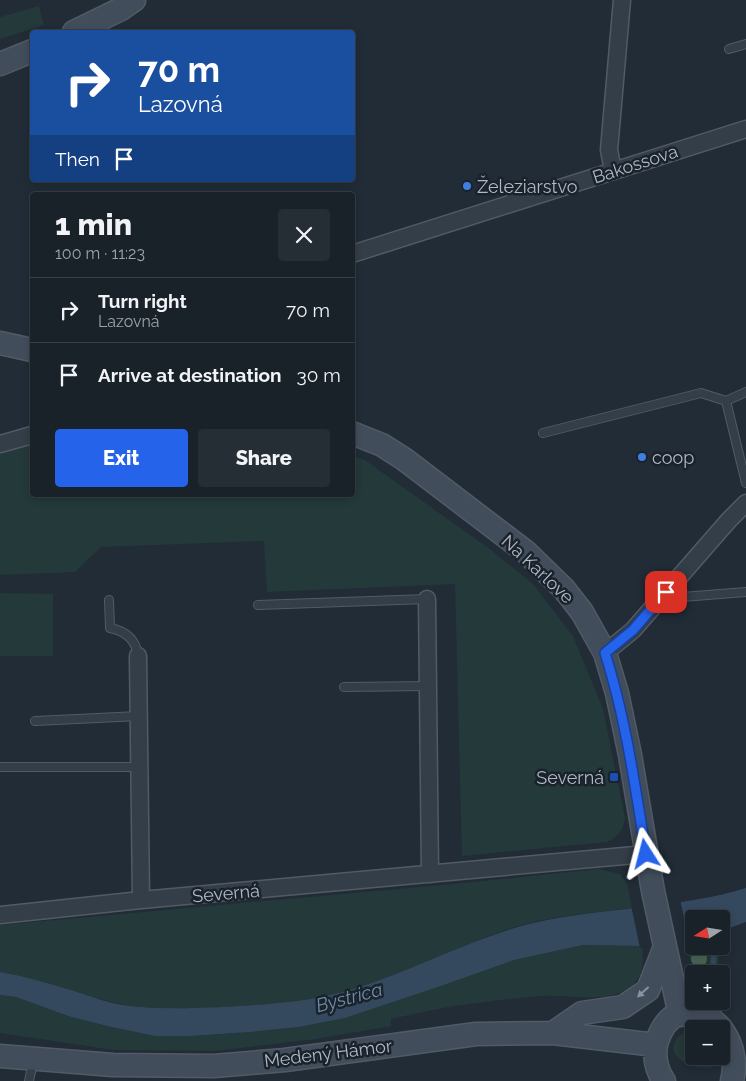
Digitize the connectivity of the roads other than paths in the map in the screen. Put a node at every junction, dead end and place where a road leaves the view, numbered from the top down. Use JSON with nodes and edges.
{"nodes":[{"id":1,"x":134,"y":0,"type":"edge"},
{"id":2,"x":622,"y":0,"type":"edge"},
{"id":3,"x":78,"y":30,"type":"edge"},
{"id":4,"x":746,"y":44,"type":"edge"},
{"id":5,"x":729,"y":49,"type":"dead end"},
{"id":6,"x":30,"y":52,"type":"edge"},
{"id":7,"x":0,"y":64,"type":"edge"},
{"id":8,"x":746,"y":129,"type":"edge"},
{"id":9,"x":613,"y":171,"type":"junction"},
{"id":10,"x":355,"y":253,"type":"edge"},
{"id":11,"x":0,"y":343,"type":"edge"},
{"id":12,"x":30,"y":350,"type":"edge"},
{"id":13,"x":746,"y":392,"type":"edge"},
{"id":14,"x":726,"y":401,"type":"junction"},
{"id":15,"x":543,"y":433,"type":"dead end"},
{"id":16,"x":355,"y":434,"type":"edge"},
{"id":17,"x":30,"y":436,"type":"edge"},
{"id":18,"x":0,"y":444,"type":"edge"},
{"id":19,"x":746,"y":483,"type":"edge"},
{"id":20,"x":746,"y":504,"type":"edge"},
{"id":21,"x":666,"y":592,"type":"junction"},
{"id":22,"x":746,"y":592,"type":"edge"},
{"id":23,"x":428,"y":599,"type":"joint"},
{"id":24,"x":109,"y":600,"type":"dead end"},
{"id":25,"x":258,"y":605,"type":"dead end"},
{"id":26,"x":605,"y":653,"type":"junction"},
{"id":27,"x":138,"y":656,"type":"joint"},
{"id":28,"x":429,"y":686,"type":"junction"},
{"id":29,"x":344,"y":687,"type":"dead end"},
{"id":30,"x":139,"y":716,"type":"junction"},
{"id":31,"x":35,"y":721,"type":"dead end"},
{"id":32,"x":0,"y":767,"type":"edge"},
{"id":33,"x":140,"y":767,"type":"junction"},
{"id":34,"x":646,"y":854,"type":"junction"},
{"id":35,"x":430,"y":874,"type":"junction"},
{"id":36,"x":141,"y":900,"type":"junction"},
{"id":37,"x":0,"y":915,"type":"edge"},
{"id":38,"x":664,"y":949,"type":"junction"},
{"id":39,"x":680,"y":1014,"type":"junction"},
{"id":40,"x":554,"y":1033,"type":"junction"},
{"id":41,"x":656,"y":1045,"type":"junction"},
{"id":42,"x":744,"y":1052,"type":"edge"},
{"id":43,"x":0,"y":1056,"type":"edge"},
{"id":44,"x":31,"y":1070,"type":"edge"},
{"id":45,"x":664,"y":1081,"type":"edge"},
{"id":46,"x":732,"y":1081,"type":"edge"}],
"edges":[{"from":1,"to":3,"type":"street"},
{"from":2,"to":9,"type":"street"},
{"from":4,"to":5,"type":"lane"},
{"from":6,"to":7,"type":"street"},
{"from":8,"to":9,"type":"street","name":"Bakossova"},
{"from":9,"to":10,"type":"street","name":"Bakossova"},
{"from":11,"to":12,"type":"street"},
{"from":13,"to":14,"type":"lane"},
{"from":14,"to":15,"type":"lane"},
{"from":14,"to":19,"type":"lane"},
{"from":16,"to":26,"type":"street","name":"Na Karlove"},
{"from":17,"to":18,"type":"street"},
{"from":20,"to":21,"type":"street"},
{"from":21,"to":22,"type":"lane"},
{"from":21,"to":26,"type":"street"},
{"from":23,"to":25,"type":"lane"},
{"from":23,"to":28,"type":"street"},
{"from":24,"to":27,"type":"lane"},
{"from":26,"to":34,"type":"street","name":"Na Karlove"},
{"from":27,"to":30,"type":"street"},
{"from":28,"to":29,"type":"lane"},
{"from":28,"to":35,"type":"street"},
{"from":30,"to":31,"type":"lane"},
{"from":30,"to":33,"type":"street"},
{"from":32,"to":33,"type":"lane"},
{"from":33,"to":36,"type":"street"},
{"from":34,"to":35,"type":"street","name":"Severná"},
{"from":34,"to":38,"type":"street","name":"Na Karlove"},
{"from":35,"to":36,"type":"street","name":"Severná"},
{"from":36,"to":37,"type":"street","name":"Severná"},
{"from":38,"to":39,"type":"street","name":"Na Karlove"},
{"from":38,"to":40,"type":"street","one_way":true},
{"from":39,"to":41,"type":"street"},
{"from":39,"to":42,"type":"street"},
{"from":40,"to":41,"type":"street","name":"Medený Hámor"},
{"from":40,"to":44,"type":"street","name":"Medený Hámor"},
{"from":41,"to":45,"type":"street"},
{"from":42,"to":46,"type":"street"},
{"from":43,"to":44,"type":"street","name":"Medený Hámor"}]}
